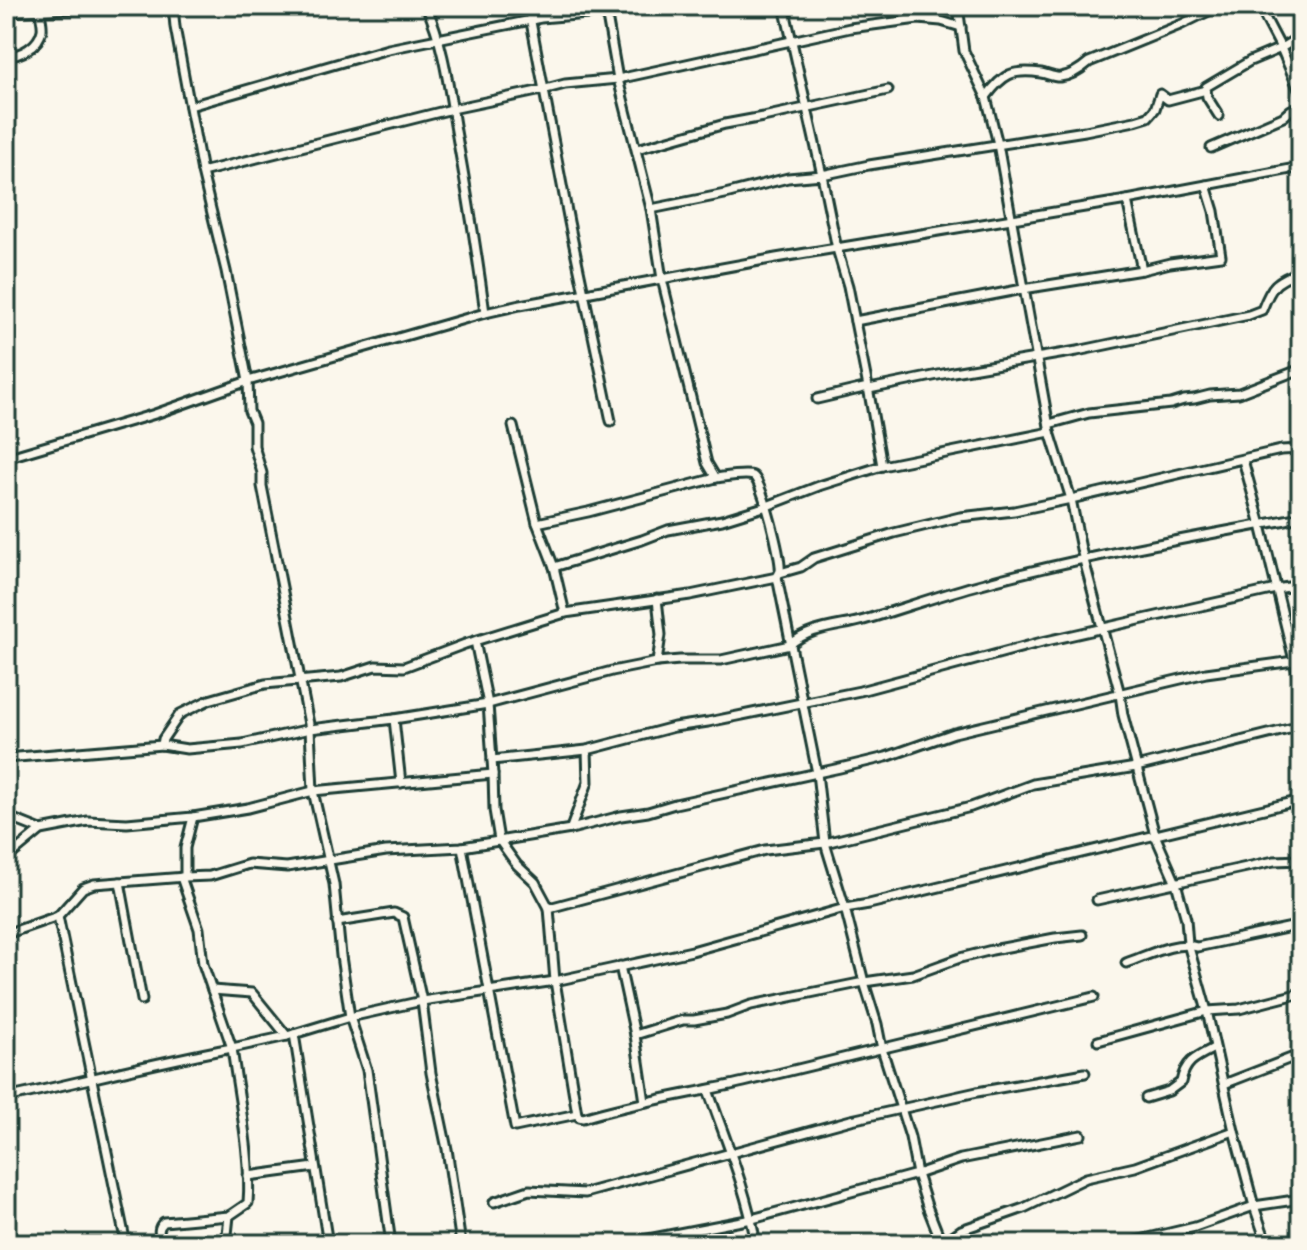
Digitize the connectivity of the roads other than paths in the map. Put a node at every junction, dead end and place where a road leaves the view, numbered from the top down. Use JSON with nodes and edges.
{"nodes":[{"id":1,"x":99,"y":6,"type":"edge"},
{"id":2,"x":130,"y":6,"type":"edge"},
{"id":3,"x":173,"y":6,"type":"edge"},
{"id":4,"x":426,"y":6,"type":"edge"},
{"id":5,"x":528,"y":6,"type":"edge"},
{"id":6,"x":632,"y":6,"type":"edge"},
{"id":7,"x":784,"y":6,"type":"edge"},
{"id":8,"x":975,"y":6,"type":"edge"},
{"id":9,"x":1219,"y":6,"type":"edge"},
{"id":10,"x":1259,"y":6,"type":"edge"},
{"id":11,"x":29,"y":8,"type":"edge"},
{"id":12,"x":959,"y":8,"type":"edge"},
{"id":13,"x":40,"y":10,"type":"junction"},
{"id":14,"x":606,"y":11,"type":"junction"},
{"id":15,"x":6,"y":12,"type":"edge"},
{"id":16,"x":530,"y":20,"type":"junction"},
{"id":17,"x":961,"y":27,"type":"junction"},
{"id":18,"x":1301,"y":36,"type":"edge"},
{"id":19,"x":438,"y":37,"type":"junction"},
{"id":20,"x":793,"y":40,"type":"junction"},
{"id":21,"x":1281,"y":48,"type":"junction"},
{"id":22,"x":6,"y":56,"type":"edge"},
{"id":23,"x":618,"y":79,"type":"junction"},
{"id":24,"x":542,"y":90,"type":"junction"},
{"id":25,"x":888,"y":90,"type":"dead end"},
{"id":26,"x":1206,"y":90,"type":"junction"},
{"id":27,"x":1301,"y":95,"type":"edge"},
{"id":28,"x":986,"y":97,"type":"junction"},
{"id":29,"x":190,"y":106,"type":"junction"},
{"id":30,"x":1301,"y":106,"type":"edge"},
{"id":31,"x":807,"y":108,"type":"junction"},
{"id":32,"x":452,"y":109,"type":"junction"},
{"id":33,"x":1219,"y":116,"type":"dead end"},
{"id":34,"x":998,"y":144,"type":"junction"},
{"id":35,"x":1211,"y":148,"type":"dead end"},
{"id":36,"x":637,"y":149,"type":"junction"},
{"id":37,"x":1301,"y":167,"type":"edge"},
{"id":38,"x":202,"y":172,"type":"junction"},
{"id":39,"x":822,"y":175,"type":"junction"},
{"id":40,"x":1206,"y":185,"type":"junction"},
{"id":41,"x":1127,"y":200,"type":"junction"},
{"id":42,"x":651,"y":209,"type":"junction"},
{"id":43,"x":1011,"y":219,"type":"junction"},
{"id":44,"x":837,"y":249,"type":"junction"},
{"id":45,"x":1142,"y":270,"type":"junction"},
{"id":46,"x":1301,"y":271,"type":"edge"},
{"id":47,"x":662,"y":279,"type":"junction"},
{"id":48,"x":1023,"y":289,"type":"junction"},
{"id":49,"x":584,"y":293,"type":"junction"},
{"id":50,"x":485,"y":313,"type":"junction"},
{"id":51,"x":855,"y":321,"type":"junction"},
{"id":52,"x":1037,"y":358,"type":"junction"},
{"id":53,"x":1301,"y":369,"type":"edge"},
{"id":54,"x":248,"y":381,"type":"junction"},
{"id":55,"x":868,"y":388,"type":"junction"},
{"id":56,"x":817,"y":399,"type":"dead end"},
{"id":57,"x":611,"y":421,"type":"dead end"},
{"id":58,"x":513,"y":426,"type":"dead end"},
{"id":59,"x":1049,"y":428,"type":"junction"},
{"id":60,"x":1301,"y":449,"type":"edge"},
{"id":61,"x":6,"y":458,"type":"edge"},
{"id":62,"x":1243,"y":460,"type":"junction"},
{"id":63,"x":882,"y":466,"type":"junction"},
{"id":64,"x":716,"y":478,"type":"junction"},
{"id":65,"x":1071,"y":499,"type":"junction"},
{"id":66,"x":767,"y":506,"type":"junction"},
{"id":67,"x":1301,"y":517,"type":"edge"},
{"id":68,"x":537,"y":523,"type":"junction"},
{"id":69,"x":1261,"y":525,"type":"junction"},
{"id":70,"x":1085,"y":559,"type":"junction"},
{"id":71,"x":554,"y":567,"type":"junction"},
{"id":72,"x":778,"y":575,"type":"junction"},
{"id":73,"x":1301,"y":585,"type":"edge"},
{"id":74,"x":1276,"y":589,"type":"junction"},
{"id":75,"x":657,"y":599,"type":"junction"},
{"id":76,"x":565,"y":613,"type":"junction"},
{"id":77,"x":1103,"y":628,"type":"junction"},
{"id":78,"x":475,"y":641,"type":"junction"},
{"id":79,"x":790,"y":645,"type":"junction"},
{"id":80,"x":657,"y":662,"type":"junction"},
{"id":81,"x":1297,"y":662,"type":"edge"},
{"id":82,"x":301,"y":681,"type":"junction"},
{"id":83,"x":1301,"y":689,"type":"edge"},
{"id":84,"x":1120,"y":694,"type":"junction"},
{"id":85,"x":804,"y":703,"type":"junction"},
{"id":86,"x":488,"y":704,"type":"junction"},
{"id":87,"x":394,"y":719,"type":"junction"},
{"id":88,"x":1301,"y":726,"type":"edge"},
{"id":89,"x":310,"y":729,"type":"junction"},
{"id":90,"x":162,"y":745,"type":"junction"},
{"id":91,"x":587,"y":750,"type":"junction"},
{"id":92,"x":6,"y":758,"type":"edge"},
{"id":93,"x":492,"y":760,"type":"junction"},
{"id":94,"x":1136,"y":767,"type":"junction"},
{"id":95,"x":817,"y":773,"type":"junction"},
{"id":96,"x":493,"y":774,"type":"junction"},
{"id":97,"x":401,"y":783,"type":"junction"},
{"id":98,"x":313,"y":791,"type":"junction"},
{"id":99,"x":1301,"y":800,"type":"edge"},
{"id":100,"x":6,"y":816,"type":"edge"},
{"id":101,"x":193,"y":817,"type":"junction"},
{"id":102,"x":571,"y":829,"type":"junction"},
{"id":103,"x":41,"y":830,"type":"junction"},
{"id":104,"x":1155,"y":835,"type":"junction"},
{"id":105,"x":499,"y":840,"type":"junction"},
{"id":106,"x":825,"y":843,"type":"junction"},
{"id":107,"x":462,"y":847,"type":"junction"},
{"id":108,"x":6,"y":859,"type":"edge"},
{"id":109,"x":328,"y":860,"type":"junction"},
{"id":110,"x":1301,"y":860,"type":"edge"},
{"id":111,"x":183,"y":877,"type":"junction"},
{"id":112,"x":120,"y":882,"type":"junction"},
{"id":113,"x":1176,"y":883,"type":"junction"},
{"id":114,"x":1097,"y":900,"type":"dead end"},
{"id":115,"x":549,"y":908,"type":"junction"},
{"id":116,"x":845,"y":908,"type":"junction"},
{"id":117,"x":58,"y":916,"type":"junction"},
{"id":118,"x":337,"y":922,"type":"junction"},
{"id":119,"x":1301,"y":925,"type":"edge"},
{"id":120,"x":6,"y":934,"type":"edge"},
{"id":121,"x":1082,"y":935,"type":"dead end"},
{"id":122,"x":1188,"y":944,"type":"junction"},
{"id":123,"x":1126,"y":963,"type":"dead end"},
{"id":124,"x":620,"y":966,"type":"junction"},
{"id":125,"x":555,"y":981,"type":"junction"},
{"id":126,"x":864,"y":982,"type":"junction"},
{"id":127,"x":212,"y":990,"type":"junction"},
{"id":128,"x":488,"y":991,"type":"junction"},
{"id":129,"x":1301,"y":993,"type":"edge"},
{"id":130,"x":1094,"y":997,"type":"dead end"},
{"id":131,"x":142,"y":1000,"type":"dead end"},
{"id":132,"x":422,"y":1001,"type":"junction"},
{"id":133,"x":1207,"y":1011,"type":"junction"},
{"id":134,"x":350,"y":1017,"type":"junction"},
{"id":135,"x":291,"y":1035,"type":"junction"},
{"id":136,"x":635,"y":1035,"type":"junction"},
{"id":137,"x":1098,"y":1041,"type":"dead end"},
{"id":138,"x":232,"y":1048,"type":"junction"},
{"id":139,"x":1214,"y":1048,"type":"junction"},
{"id":140,"x":882,"y":1049,"type":"junction"},
{"id":141,"x":1301,"y":1057,"type":"edge"},
{"id":142,"x":1085,"y":1073,"type":"dead end"},
{"id":143,"x":92,"y":1079,"type":"junction"},
{"id":144,"x":1224,"y":1084,"type":"junction"},
{"id":145,"x":708,"y":1090,"type":"junction"},
{"id":146,"x":6,"y":1098,"type":"edge"},
{"id":147,"x":1146,"y":1098,"type":"dead end"},
{"id":148,"x":645,"y":1102,"type":"junction"},
{"id":149,"x":901,"y":1108,"type":"junction"},
{"id":150,"x":577,"y":1114,"type":"junction"},
{"id":151,"x":1234,"y":1131,"type":"junction"},
{"id":152,"x":1081,"y":1135,"type":"dead end"},
{"id":153,"x":730,"y":1154,"type":"junction"},
{"id":154,"x":315,"y":1167,"type":"junction"},
{"id":155,"x":917,"y":1174,"type":"junction"},
{"id":156,"x":248,"y":1176,"type":"junction"},
{"id":157,"x":1301,"y":1199,"type":"edge"},
{"id":158,"x":494,"y":1202,"type":"dead end"},
{"id":159,"x":1254,"y":1206,"type":"junction"},
{"id":160,"x":229,"y":1216,"type":"junction"},
{"id":161,"x":752,"y":1219,"type":"junction"},
{"id":162,"x":124,"y":1234,"type":"dead end"},
{"id":163,"x":162,"y":1244,"type":"edge"},
{"id":164,"x":226,"y":1244,"type":"edge"},
{"id":165,"x":328,"y":1244,"type":"edge"},
{"id":166,"x":391,"y":1244,"type":"edge"},
{"id":167,"x":461,"y":1244,"type":"edge"},
{"id":168,"x":622,"y":1244,"type":"edge"},
{"id":169,"x":756,"y":1244,"type":"edge"},
{"id":170,"x":941,"y":1244,"type":"edge"},
{"id":171,"x":1123,"y":1244,"type":"edge"},
{"id":172,"x":1267,"y":1244,"type":"edge"}],
"edges":[{"from":1,"to":2,"type":"street"},
{"from":1,"to":13,"type":"street"},
{"from":3,"to":29,"type":"street"},
{"from":4,"to":19,"type":"street"},
{"from":5,"to":16,"type":"street"},
{"from":6,"to":14,"type":"street"},
{"from":7,"to":20,"type":"street"},
{"from":8,"to":12,"type":"street"},
{"from":9,"to":28,"type":"street"},
{"from":10,"to":21,"type":"street"},
{"from":11,"to":13,"type":"street"},
{"from":11,"to":15,"type":"street"},
{"from":12,"to":17,"type":"street"},
{"from":13,"to":22,"type":"street"},
{"from":14,"to":16,"type":"street"},
{"from":14,"to":23,"type":"street"},
{"from":16,"to":19,"type":"street"},
{"from":16,"to":24,"type":"street"},
{"from":17,"to":20,"type":"street"},
{"from":17,"to":28,"type":"street"},
{"from":18,"to":21,"type":"street"},
{"from":19,"to":29,"type":"street"},
{"from":19,"to":32,"type":"street"},
{"from":20,"to":23,"type":"street"},
{"from":20,"to":31,"type":"street"},
{"from":21,"to":26,"type":"street"},
{"from":21,"to":27,"type":"street"},
{"from":23,"to":24,"type":"street"},
{"from":23,"to":36,"type":"street"},
{"from":24,"to":32,"type":"street"},
{"from":24,"to":49,"type":"street"},
{"from":25,"to":31,"type":"street"},
{"from":26,"to":33,"type":"street"},
{"from":26,"to":34,"type":"street"},
{"from":28,"to":34,"type":"street"},
{"from":29,"to":38,"type":"street"},
{"from":30,"to":35,"type":"street"},
{"from":31,"to":36,"type":"street"},
{"from":31,"to":39,"type":"street"},
{"from":32,"to":38,"type":"street"},
{"from":32,"to":50,"type":"street"},
{"from":34,"to":39,"type":"street"},
{"from":34,"to":43,"type":"street"},
{"from":36,"to":42,"type":"street"},
{"from":37,"to":40,"type":"street"},
{"from":38,"to":54,"type":"street"},
{"from":39,"to":42,"type":"street"},
{"from":39,"to":44,"type":"street"},
{"from":40,"to":41,"type":"street"},
{"from":40,"to":45,"type":"street"},
{"from":41,"to":43,"type":"street"},
{"from":41,"to":45,"type":"street"},
{"from":42,"to":47,"type":"street"},
{"from":43,"to":44,"type":"street"},
{"from":43,"to":48,"type":"street"},
{"from":44,"to":47,"type":"street"},
{"from":44,"to":51,"type":"street"},
{"from":45,"to":48,"type":"street"},
{"from":46,"to":52,"type":"street"},
{"from":47,"to":49,"type":"street"},
{"from":47,"to":64,"type":"street"},
{"from":48,"to":51,"type":"street"},
{"from":48,"to":52,"type":"street"},
{"from":49,"to":50,"type":"street"},
{"from":49,"to":57,"type":"street"},
{"from":50,"to":54,"type":"street"},
{"from":51,"to":55,"type":"street"},
{"from":52,"to":55,"type":"street"},
{"from":52,"to":59,"type":"street"},
{"from":53,"to":59,"type":"street"},
{"from":54,"to":61,"type":"street"},
{"from":54,"to":82,"type":"street"},
{"from":55,"to":56,"type":"street"},
{"from":55,"to":63,"type":"street"},
{"from":58,"to":68,"type":"street"},
{"from":59,"to":63,"type":"street"},
{"from":59,"to":65,"type":"street"},
{"from":60,"to":62,"type":"street"},
{"from":62,"to":65,"type":"street"},
{"from":62,"to":69,"type":"street"},
{"from":63,"to":66,"type":"street"},
{"from":64,"to":66,"type":"street"},
{"from":64,"to":68,"type":"street"},
{"from":65,"to":70,"type":"street"},
{"from":65,"to":72,"type":"street"},
{"from":66,"to":71,"type":"street"},
{"from":66,"to":72,"type":"street"},
{"from":67,"to":69,"type":"street"},
{"from":68,"to":71,"type":"street"},
{"from":69,"to":70,"type":"street"},
{"from":69,"to":74,"type":"street"},
{"from":70,"to":77,"type":"street"},
{"from":70,"to":79,"type":"street"},
{"from":71,"to":76,"type":"street"},
{"from":72,"to":75,"type":"street"},
{"from":72,"to":79,"type":"street"},
{"from":73,"to":74,"type":"street"},
{"from":74,"to":77,"type":"street"},
{"from":74,"to":81,"type":"street"},
{"from":75,"to":76,"type":"street"},
{"from":75,"to":80,"type":"street"},
{"from":76,"to":78,"type":"street"},
{"from":77,"to":84,"type":"street"},
{"from":77,"to":85,"type":"street"},
{"from":78,"to":82,"type":"street"},
{"from":78,"to":86,"type":"street"},
{"from":79,"to":80,"type":"street"},
{"from":79,"to":85,"type":"street"},
{"from":80,"to":86,"type":"street"},
{"from":81,"to":83,"type":"street"},
{"from":81,"to":84,"type":"street"},
{"from":82,"to":89,"type":"street"},
{"from":82,"to":90,"type":"street"},
{"from":84,"to":94,"type":"street"},
{"from":84,"to":95,"type":"street"},
{"from":85,"to":91,"type":"street"},
{"from":85,"to":95,"type":"street"},
{"from":86,"to":87,"type":"street"},
{"from":86,"to":93,"type":"street"},
{"from":87,"to":89,"type":"street"},
{"from":87,"to":97,"type":"street"},
{"from":88,"to":94,"type":"street"},
{"from":89,"to":90,"type":"street"},
{"from":89,"to":98,"type":"street"},
{"from":90,"to":92,"type":"street"},
{"from":91,"to":93,"type":"street"},
{"from":91,"to":102,"type":"street"},
{"from":93,"to":96,"type":"street"},
{"from":94,"to":104,"type":"street"},
{"from":94,"to":106,"type":"street"},
{"from":95,"to":102,"type":"street"},
{"from":95,"to":106,"type":"street"},
{"from":96,"to":97,"type":"street"},
{"from":96,"to":105,"type":"street"},
{"from":97,"to":98,"type":"street"},
{"from":98,"to":101,"type":"street"},
{"from":98,"to":109,"type":"street"},
{"from":99,"to":104,"type":"street"},
{"from":100,"to":103,"type":"street"},
{"from":101,"to":103,"type":"street"},
{"from":101,"to":111,"type":"street"},
{"from":102,"to":105,"type":"street"},
{"from":103,"to":108,"type":"street"},
{"from":104,"to":113,"type":"street"},
{"from":104,"to":116,"type":"street"},
{"from":105,"to":107,"type":"street"},
{"from":105,"to":115,"type":"street"},
{"from":106,"to":115,"type":"street"},
{"from":106,"to":116,"type":"street"},
{"from":107,"to":109,"type":"street"},
{"from":107,"to":128,"type":"street"},
{"from":109,"to":111,"type":"street"},
{"from":109,"to":118,"type":"street"},
{"from":110,"to":113,"type":"street"},
{"from":111,"to":112,"type":"street"},
{"from":111,"to":127,"type":"street"},
{"from":112,"to":117,"type":"street"},
{"from":112,"to":131,"type":"street"},
{"from":113,"to":114,"type":"street"},
{"from":113,"to":122,"type":"street"},
{"from":115,"to":125,"type":"street"},
{"from":116,"to":124,"type":"street"},
{"from":116,"to":126,"type":"street"},
{"from":117,"to":120,"type":"street"},
{"from":117,"to":143,"type":"street"},
{"from":118,"to":132,"type":"street"},
{"from":118,"to":134,"type":"street"},
{"from":119,"to":122,"type":"street"},
{"from":121,"to":126,"type":"street"},
{"from":122,"to":123,"type":"street"},
{"from":122,"to":133,"type":"street"},
{"from":124,"to":125,"type":"street"},
{"from":124,"to":136,"type":"street"},
{"from":125,"to":128,"type":"street"},
{"from":125,"to":150,"type":"street"},
{"from":126,"to":136,"type":"street"},
{"from":126,"to":140,"type":"street"},
{"from":127,"to":135,"type":"street"},
{"from":127,"to":138,"type":"street"},
{"from":128,"to":132,"type":"street"},
{"from":128,"to":150,"type":"street"},
{"from":129,"to":133,"type":"street"},
{"from":130,"to":140,"type":"street"},
{"from":132,"to":134,"type":"street"},
{"from":132,"to":167,"type":"street"},
{"from":133,"to":137,"type":"street"},
{"from":133,"to":139,"type":"street"},
{"from":134,"to":135,"type":"street"},
{"from":134,"to":166,"type":"street"},
{"from":135,"to":138,"type":"street"},
{"from":135,"to":154,"type":"street"},
{"from":136,"to":148,"type":"street"},
{"from":138,"to":143,"type":"street"},
{"from":138,"to":156,"type":"street"},
{"from":139,"to":144,"type":"street"},
{"from":139,"to":147,"type":"street"},
{"from":140,"to":145,"type":"street"},
{"from":140,"to":149,"type":"street"},
{"from":141,"to":144,"type":"street"},
{"from":142,"to":149,"type":"street"},
{"from":143,"to":146,"type":"street"},
{"from":143,"to":162,"type":"street"},
{"from":144,"to":151,"type":"street"},
{"from":145,"to":148,"type":"street"},
{"from":145,"to":153,"type":"street"},
{"from":148,"to":150,"type":"street"},
{"from":149,"to":153,"type":"street"},
{"from":149,"to":155,"type":"street"},
{"from":151,"to":159,"type":"street"},
{"from":151,"to":170,"type":"street"},
{"from":152,"to":155,"type":"street"},
{"from":153,"to":158,"type":"street"},
{"from":153,"to":161,"type":"street"},
{"from":154,"to":156,"type":"street"},
{"from":154,"to":165,"type":"street"},
{"from":155,"to":161,"type":"street"},
{"from":155,"to":170,"type":"street"},
{"from":156,"to":160,"type":"street"},
{"from":157,"to":159,"type":"street"},
{"from":159,"to":171,"type":"street"},
{"from":159,"to":172,"type":"street"},
{"from":160,"to":163,"type":"street"},
{"from":160,"to":164,"type":"street"},
{"from":161,"to":168,"type":"street"},
{"from":161,"to":169,"type":"street"}]}
